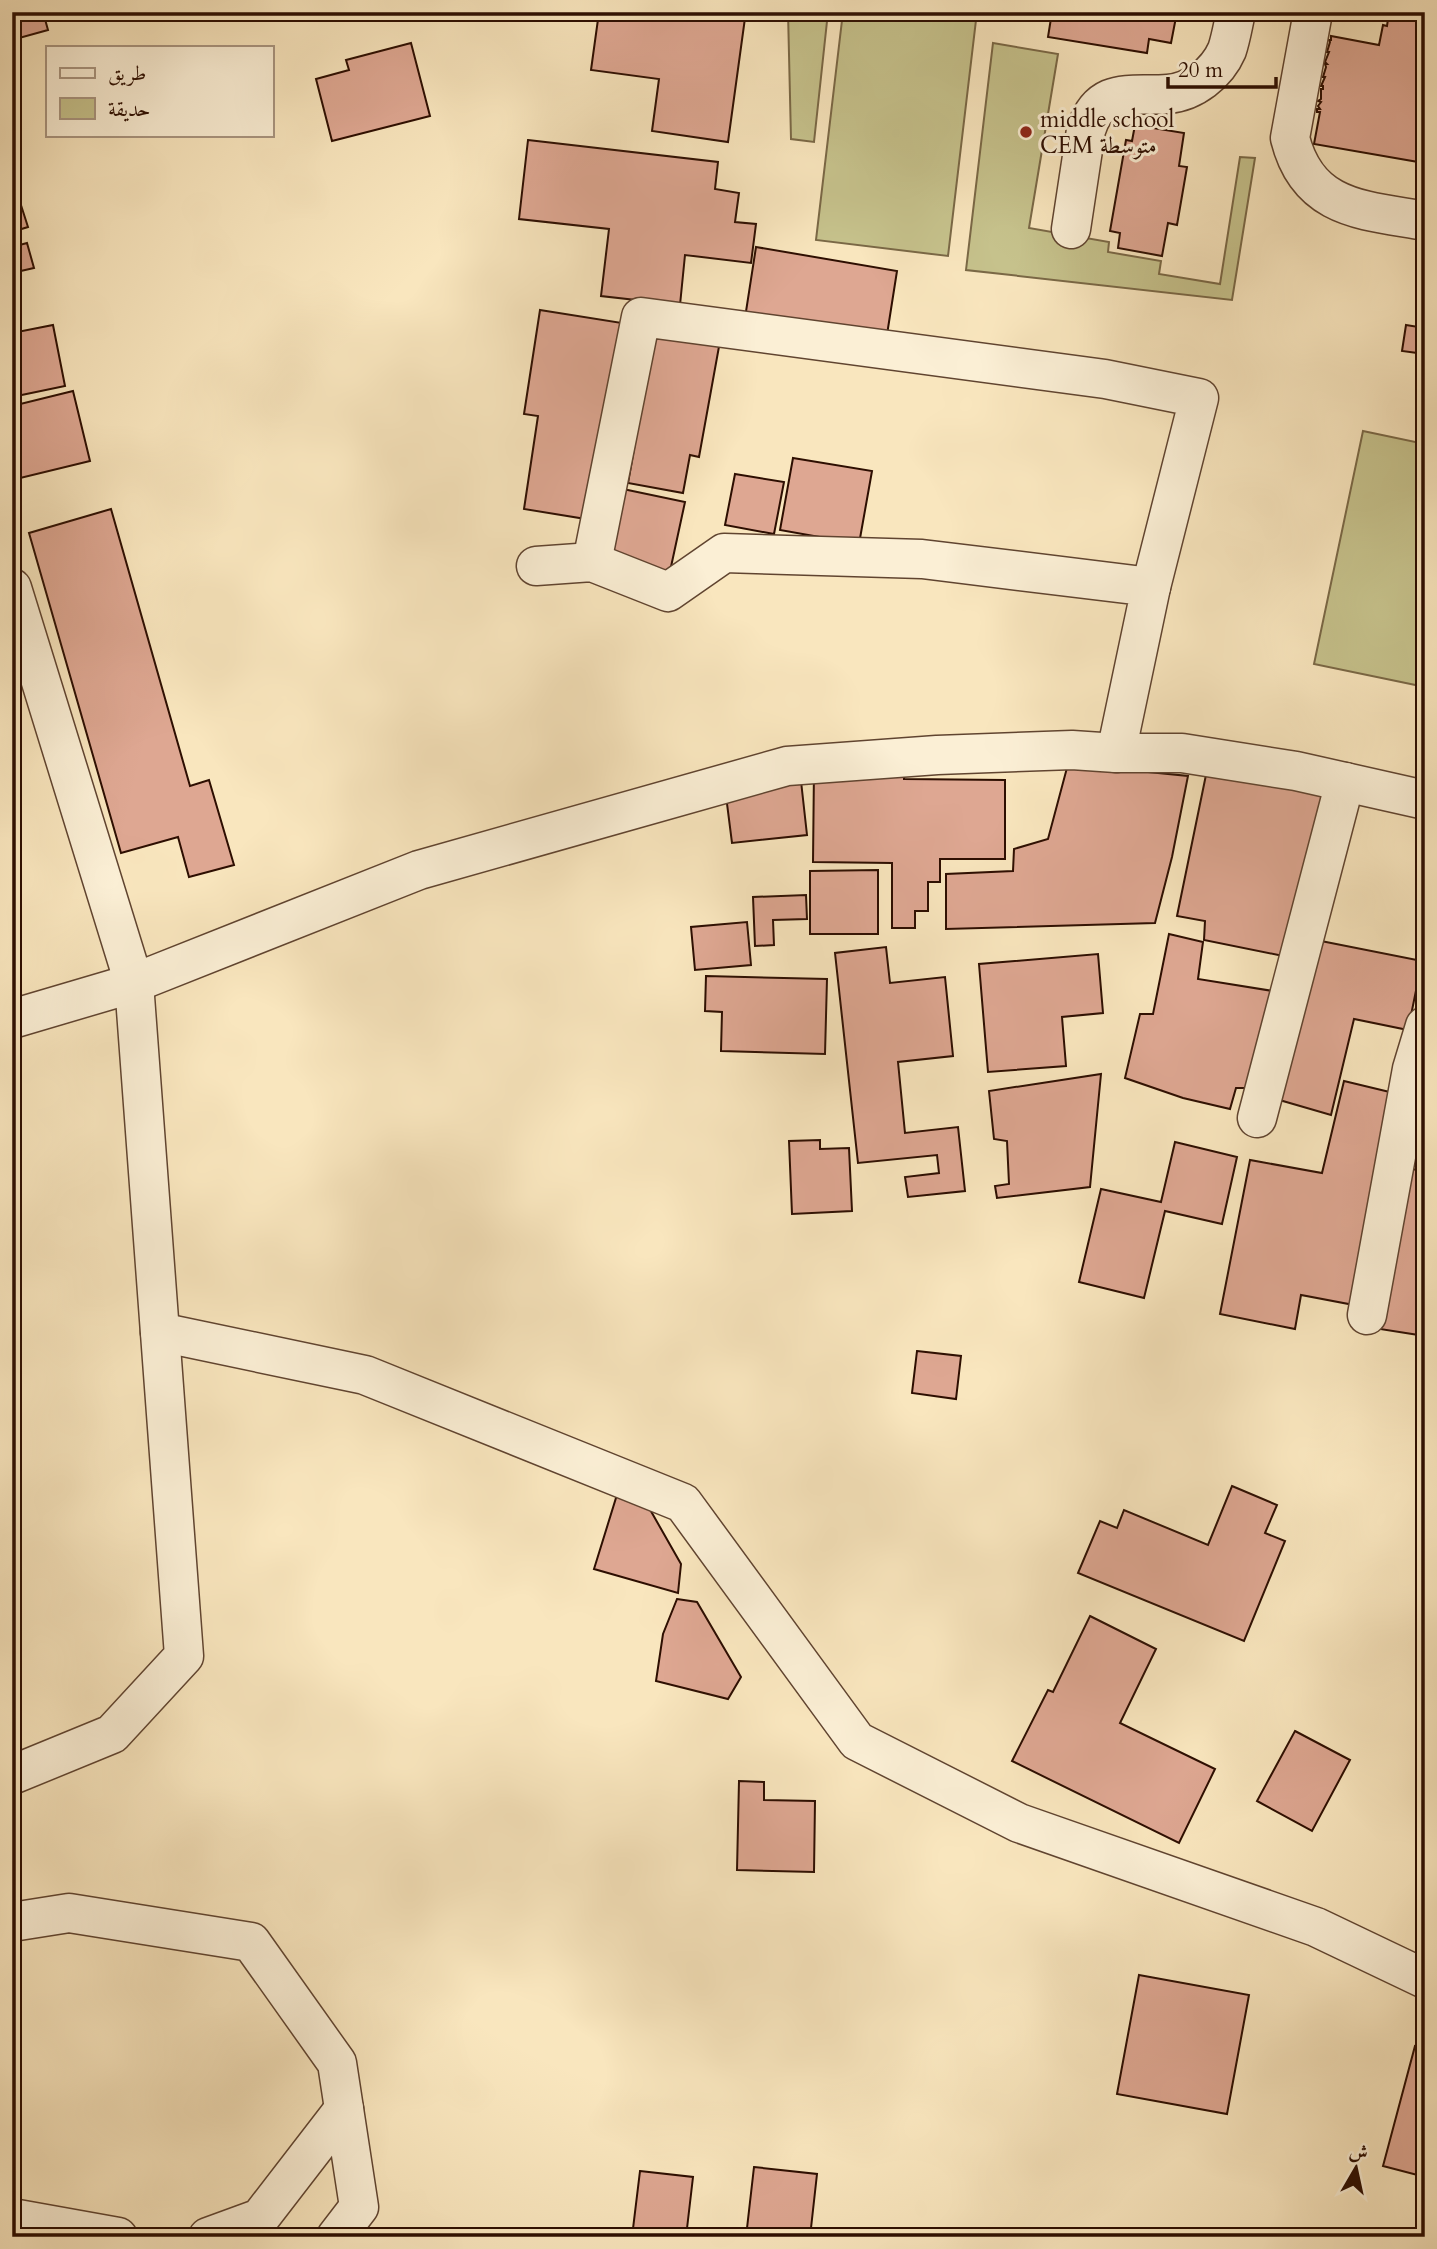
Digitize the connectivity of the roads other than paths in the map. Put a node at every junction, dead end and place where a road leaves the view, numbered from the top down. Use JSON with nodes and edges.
{"nodes":[{"id":1,"x":1236,"y":12,"type":"edge"},
{"id":2,"x":1313,"y":12,"type":"edge"},
{"id":3,"x":1425,"y":221,"type":"edge"},
{"id":4,"x":1071,"y":229,"type":"dead end"},
{"id":5,"x":592,"y":562,"type":"junction"},
{"id":6,"x":537,"y":566,"type":"dead end"},
{"id":7,"x":1151,"y":587,"type":"junction"},
{"id":8,"x":12,"y":588,"type":"edge"},
{"id":9,"x":18,"y":630,"type":"edge"},
{"id":10,"x":1116,"y":753,"type":"junction"},
{"id":11,"x":1345,"y":782,"type":"junction"},
{"id":12,"x":1425,"y":800,"type":"edge"},
{"id":13,"x":134,"y":983,"type":"junction"},
{"id":14,"x":12,"y":1019,"type":"edge"},
{"id":15,"x":1425,"y":1026,"type":"edge"},
{"id":16,"x":1256,"y":1118,"type":"dead end"},
{"id":17,"x":1367,"y":1315,"type":"dead end"},
{"id":18,"x":160,"y":1332,"type":"junction"},
{"id":19,"x":12,"y":1775,"type":"edge"},
{"id":20,"x":12,"y":1922,"type":"edge"},
{"id":21,"x":1425,"y":1979,"type":"edge"},
{"id":22,"x":344,"y":2109,"type":"junction"},
{"id":23,"x":12,"y":2218,"type":"edge"},
{"id":24,"x":118,"y":2237,"type":"edge"},
{"id":25,"x":208,"y":2237,"type":"edge"},
{"id":26,"x":336,"y":2237,"type":"edge"}],
"edges":[{"from":1,"to":4,"type":"street"},
{"from":2,"to":3,"type":"street"},
{"from":5,"to":6,"type":"street"},
{"from":5,"to":7,"type":"street"},
{"from":5,"to":7,"type":"street"},
{"from":7,"to":10,"type":"street"},
{"from":8,"to":9,"type":"street"},
{"from":9,"to":13,"type":"street"},
{"from":10,"to":11,"type":"street"},
{"from":10,"to":13,"type":"street"},
{"from":11,"to":12,"type":"street"},
{"from":11,"to":16,"type":"street"},
{"from":13,"to":14,"type":"street"},
{"from":13,"to":18,"type":"street"},
{"from":15,"to":17,"type":"street"},
{"from":18,"to":19,"type":"street"},
{"from":18,"to":21,"type":"street"},
{"from":20,"to":22,"type":"street"},
{"from":22,"to":25,"type":"street"},
{"from":22,"to":26,"type":"street"},
{"from":23,"to":24,"type":"street"}]}
